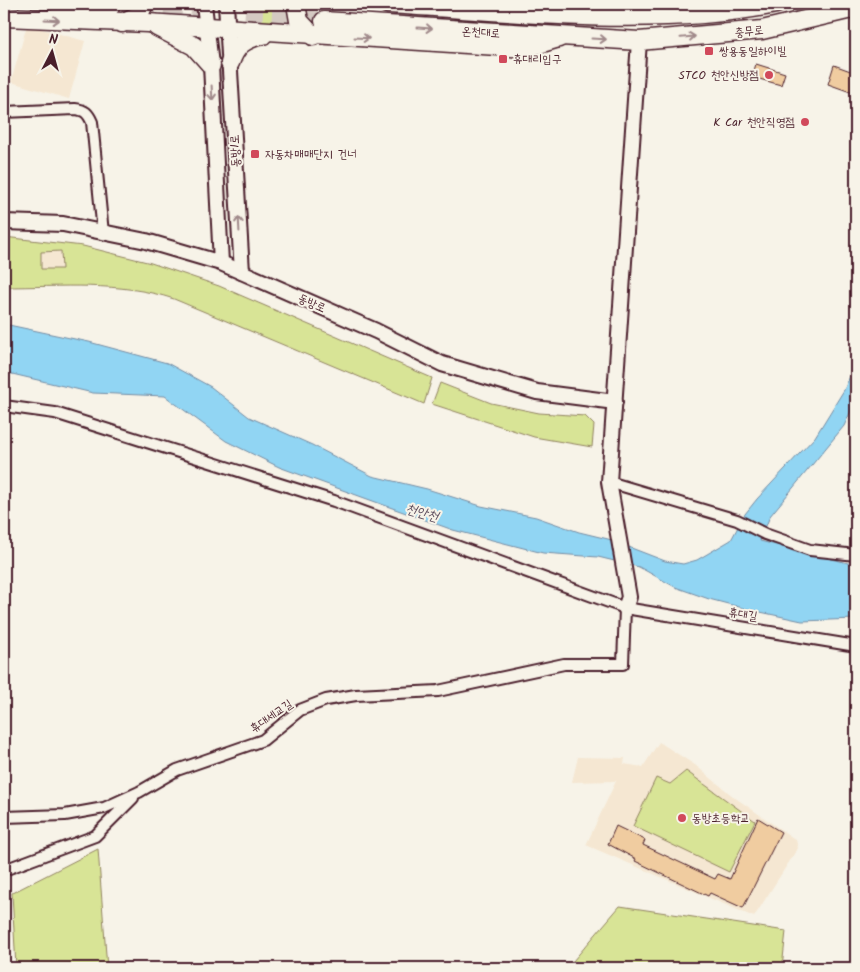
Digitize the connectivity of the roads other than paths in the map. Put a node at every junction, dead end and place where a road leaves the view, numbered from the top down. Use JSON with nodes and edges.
{"nodes":[{"id":1,"x":59,"y":4,"type":"edge"},
{"id":2,"x":144,"y":4,"type":"edge"},
{"id":3,"x":204,"y":4,"type":"edge"},
{"id":4,"x":226,"y":4,"type":"edge"},
{"id":5,"x":296,"y":4,"type":"edge"},
{"id":6,"x":387,"y":4,"type":"edge"},
{"id":7,"x":576,"y":4,"type":"edge"},
{"id":8,"x":769,"y":4,"type":"edge"},
{"id":9,"x":110,"y":7,"type":"dead end"},
{"id":10,"x":619,"y":7,"type":"edge"},
{"id":11,"x":856,"y":8,"type":"edge"},
{"id":12,"x":653,"y":10,"type":"edge"},
{"id":13,"x":4,"y":17,"type":"edge"},
{"id":14,"x":324,"y":21,"type":"tunnel mouth"},
{"id":15,"x":148,"y":23,"type":"junction"},
{"id":16,"x":122,"y":24,"type":"junction"},
{"id":17,"x":206,"y":27,"type":"junction"},
{"id":18,"x":228,"y":30,"type":"junction"},
{"id":19,"x":285,"y":33,"type":"junction"},
{"id":20,"x":313,"y":36,"type":"junction"},
{"id":21,"x":559,"y":38,"type":"junction"},
{"id":22,"x":639,"y":41,"type":"junction"},
{"id":23,"x":230,"y":63,"type":"junction"},
{"id":24,"x":211,"y":64,"type":"junction"},
{"id":25,"x":4,"y":112,"type":"edge"},
{"id":26,"x":4,"y":222,"type":"edge"},
{"id":27,"x":103,"y":232,"type":"junction"},
{"id":28,"x":221,"y":263,"type":"junction"},
{"id":29,"x":242,"y":272,"type":"junction"},
{"id":30,"x":615,"y":402,"type":"junction"},
{"id":31,"x":4,"y":406,"type":"edge"},
{"id":32,"x":609,"y":487,"type":"junction"},
{"id":33,"x":856,"y":555,"type":"edge"},
{"id":34,"x":627,"y":602,"type":"junction"},
{"id":35,"x":856,"y":646,"type":"edge"},
{"id":36,"x":139,"y":792,"type":"junction"},
{"id":37,"x":4,"y":817,"type":"edge"},
{"id":38,"x":4,"y":870,"type":"edge"}],
"edges":[{"from":1,"to":9,"type":"highway"},
{"from":2,"to":16,"type":"highway"},
{"from":3,"to":17,"type":"street","name":"동방1로"},
{"from":4,"to":18,"type":"street","name":"동방1로"},
{"from":5,"to":20,"type":"highway"},
{"from":6,"to":10,"type":"highway","name":"온천대로"},
{"from":7,"to":10,"type":"highway"},
{"from":8,"to":12,"type":"highway","name":"충무로"},
{"from":10,"to":12,"type":"highway","name":"온천대로"},
{"from":22,"to":11,"type":"highway","name":"충무로","one_way":true},
{"from":13,"to":16,"type":"highway","one_way":true},
{"from":14,"to":21,"type":"highway","name":"온천대로","one_way":true},
{"from":15,"to":16,"type":"highway"},
{"from":15,"to":17,"type":"highway"},
{"from":15,"to":24,"type":"highway"},
{"from":17,"to":18,"type":"highway"},
{"from":17,"to":24,"type":"street","name":"동방1로"},
{"from":18,"to":19,"type":"highway"},
{"from":18,"to":23,"type":"street","name":"동방1로"},
{"from":19,"to":20,"type":"highway"},
{"from":19,"to":23,"type":"highway"},
{"from":20,"to":21,"type":"highway","one_way":true},
{"from":21,"to":22,"type":"highway","name":"온천대로","one_way":true},
{"from":22,"to":30,"type":"street"},
{"from":29,"to":23,"type":"street","name":"동방1로","one_way":true},
{"from":24,"to":28,"type":"street","name":"동방1로","one_way":true},
{"from":25,"to":27,"type":"street"},
{"from":26,"to":27,"type":"street","name":"동방로"},
{"from":27,"to":28,"type":"street","name":"동방로"},
{"from":28,"to":29,"type":"street","name":"동방로"},
{"from":29,"to":30,"type":"street","name":"동방로"},
{"from":30,"to":32,"type":"street"},
{"from":31,"to":34,"type":"street","name":"휴대길"},
{"from":32,"to":33,"type":"street"},
{"from":32,"to":34,"type":"street"},
{"from":34,"to":35,"type":"street","name":"휴대길"},
{"from":34,"to":36,"type":"street","name":"휴대세교길"},
{"from":36,"to":37,"type":"street","name":"휴대세교길"},
{"from":36,"to":38,"type":"street"}]}
